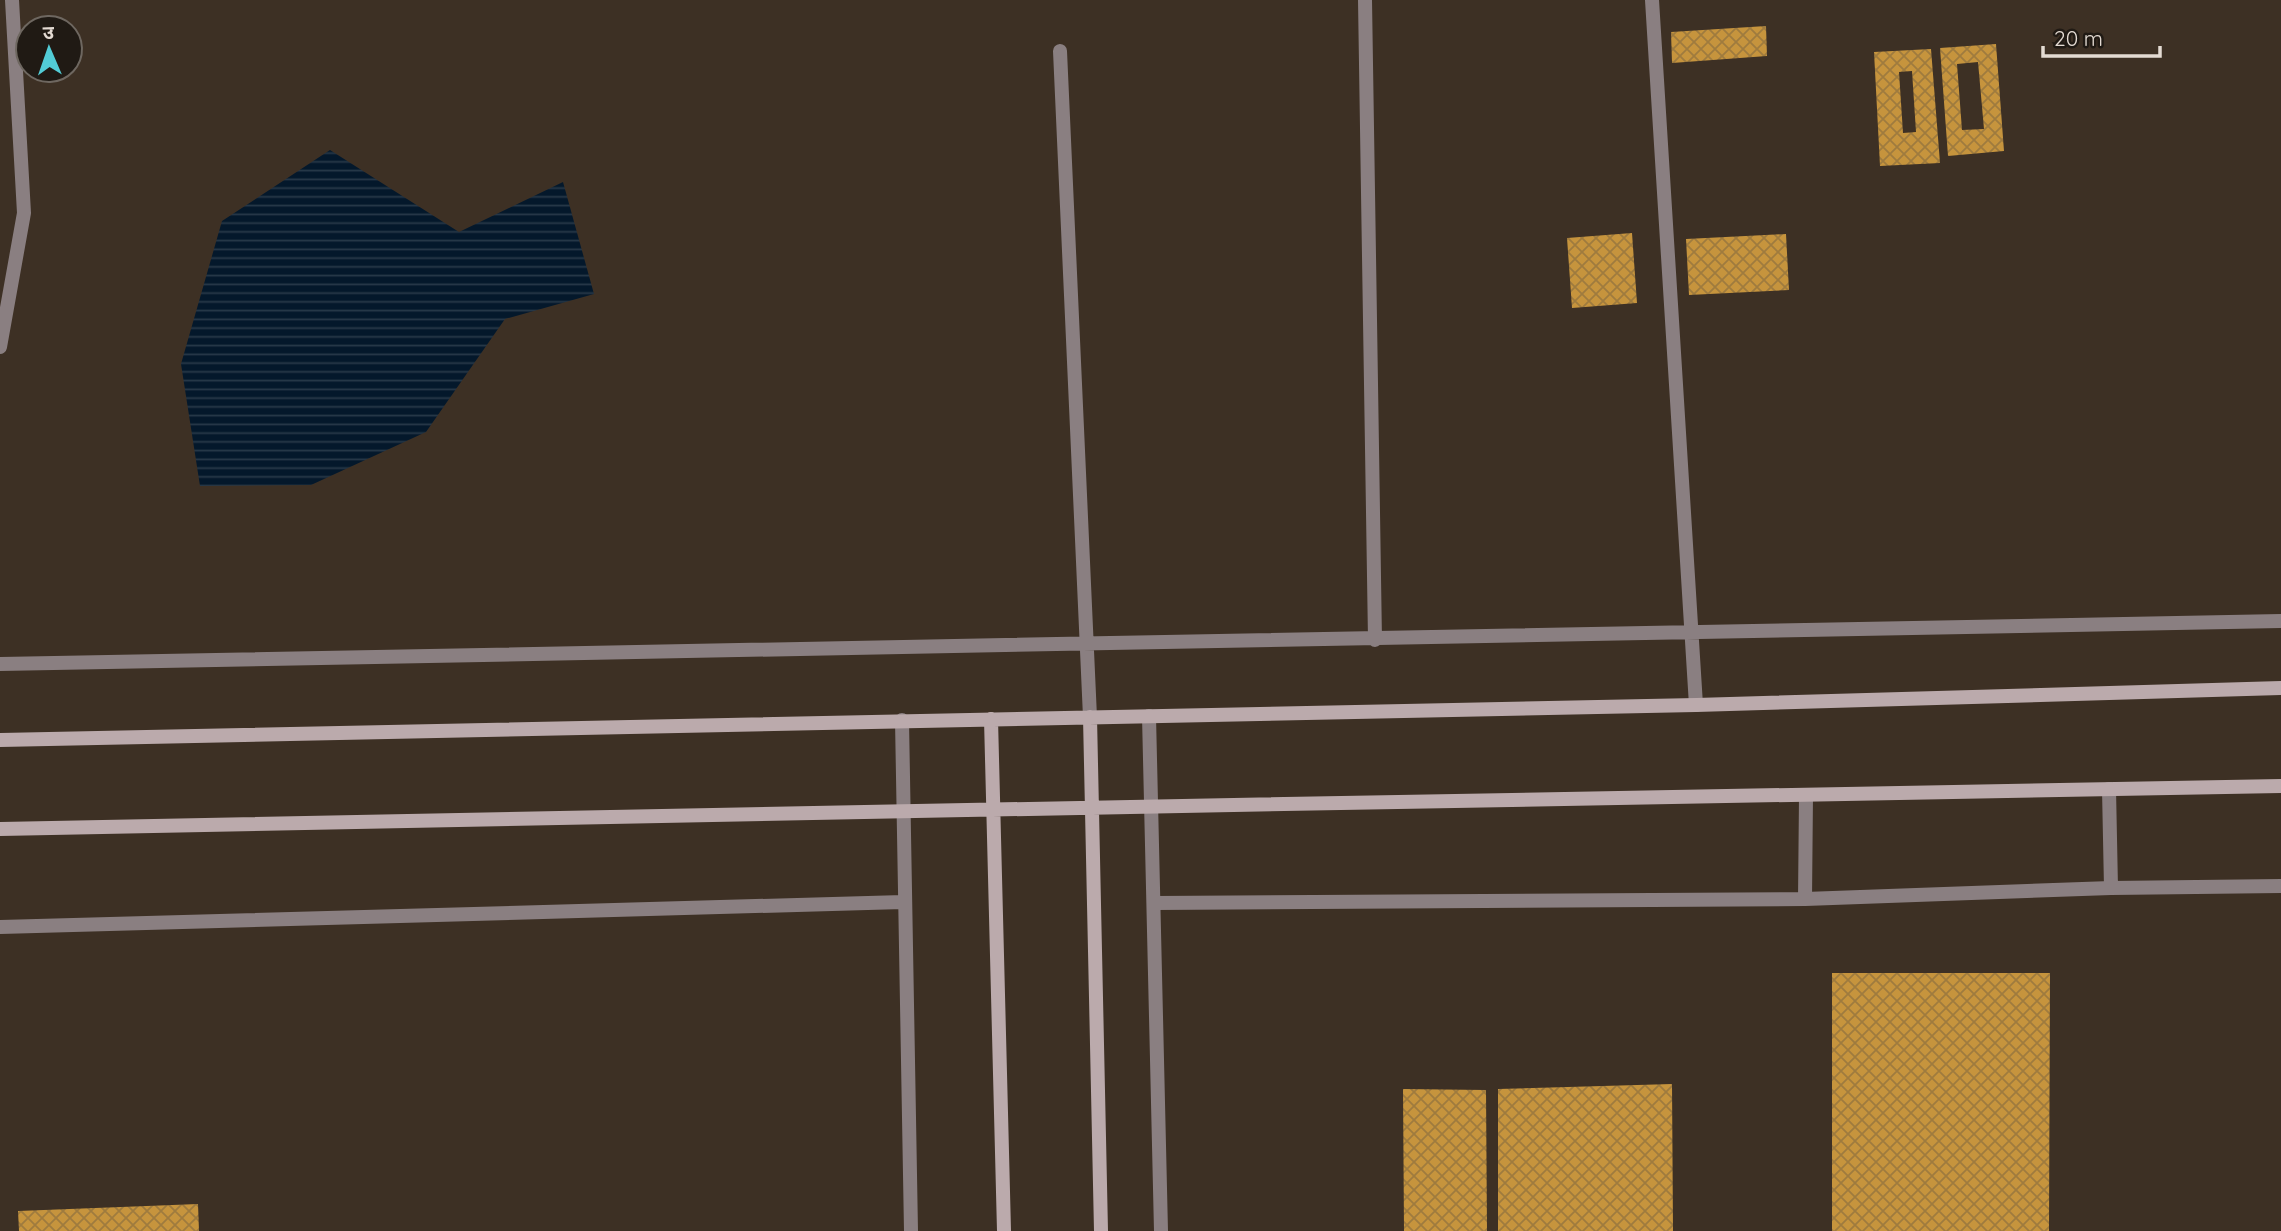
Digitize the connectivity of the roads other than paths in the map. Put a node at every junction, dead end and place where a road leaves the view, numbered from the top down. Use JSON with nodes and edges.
{"nodes":[{"id":1,"x":12,"y":0,"type":"edge"},
{"id":2,"x":1365,"y":0,"type":"edge"},
{"id":3,"x":1652,"y":0,"type":"edge"},
{"id":4,"x":1060,"y":51,"type":"dead end"},
{"id":5,"x":0,"y":347,"type":"edge"},
{"id":6,"x":2281,"y":621,"type":"edge"},
{"id":7,"x":1694,"y":634,"type":"junction"},
{"id":8,"x":1375,"y":640,"type":"junction"},
{"id":9,"x":1085,"y":643,"type":"junction"},
{"id":10,"x":0,"y":664,"type":"edge"},
{"id":11,"x":2281,"y":688,"type":"edge"},
{"id":12,"x":1696,"y":705,"type":"junction"},
{"id":13,"x":1149,"y":716,"type":"junction"},
{"id":14,"x":1090,"y":717,"type":"junction"},
{"id":15,"x":991,"y":719,"type":"junction"},
{"id":16,"x":902,"y":720,"type":"junction"},
{"id":17,"x":0,"y":740,"type":"edge"},
{"id":18,"x":2281,"y":786,"type":"edge"},
{"id":19,"x":2109,"y":789,"type":"junction"},
{"id":20,"x":1806,"y":796,"type":"junction"},
{"id":21,"x":1151,"y":806,"type":"junction"},
{"id":22,"x":1093,"y":807,"type":"junction"},
{"id":23,"x":902,"y":809,"type":"junction"},
{"id":24,"x":993,"y":809,"type":"junction"},
{"id":25,"x":0,"y":829,"type":"edge"},
{"id":26,"x":2281,"y":886,"type":"edge"},
{"id":27,"x":2110,"y":888,"type":"junction"},
{"id":28,"x":1805,"y":899,"type":"junction"},
{"id":29,"x":903,"y":902,"type":"junction"},
{"id":30,"x":1155,"y":903,"type":"junction"},
{"id":31,"x":0,"y":927,"type":"edge"},
{"id":32,"x":911,"y":1231,"type":"edge"},
{"id":33,"x":1004,"y":1231,"type":"edge"},
{"id":34,"x":1101,"y":1231,"type":"edge"},
{"id":35,"x":1161,"y":1231,"type":"edge"}],
"edges":[{"from":1,"to":5,"type":"street"},
{"from":2,"to":8,"type":"street"},
{"from":3,"to":7,"type":"street"},
{"from":4,"to":9,"type":"street"},
{"from":6,"to":7,"type":"street"},
{"from":7,"to":8,"type":"street"},
{"from":7,"to":12,"type":"street"},
{"from":8,"to":9,"type":"street"},
{"from":9,"to":10,"type":"street"},
{"from":9,"to":14,"type":"street"},
{"from":11,"to":12,"type":"main road"},
{"from":12,"to":13,"type":"main road"},
{"from":13,"to":14,"type":"main road"},
{"from":13,"to":21,"type":"street"},
{"from":14,"to":15,"type":"main road"},
{"from":14,"to":22,"type":"main road"},
{"from":15,"to":16,"type":"main road"},
{"from":15,"to":24,"type":"main road"},
{"from":16,"to":17,"type":"main road"},
{"from":16,"to":23,"type":"street"},
{"from":18,"to":19,"type":"main road"},
{"from":19,"to":20,"type":"main road"},
{"from":19,"to":27,"type":"street"},
{"from":20,"to":21,"type":"main road"},
{"from":20,"to":28,"type":"street"},
{"from":21,"to":22,"type":"main road"},
{"from":21,"to":30,"type":"street"},
{"from":22,"to":24,"type":"main road"},
{"from":22,"to":34,"type":"main road"},
{"from":23,"to":24,"type":"main road"},
{"from":23,"to":25,"type":"main road"},
{"from":23,"to":29,"type":"street"},
{"from":24,"to":33,"type":"main road"},
{"from":26,"to":27,"type":"street"},
{"from":27,"to":28,"type":"street"},
{"from":28,"to":30,"type":"street"},
{"from":29,"to":31,"type":"street"},
{"from":29,"to":32,"type":"street"},
{"from":30,"to":35,"type":"street"}]}
